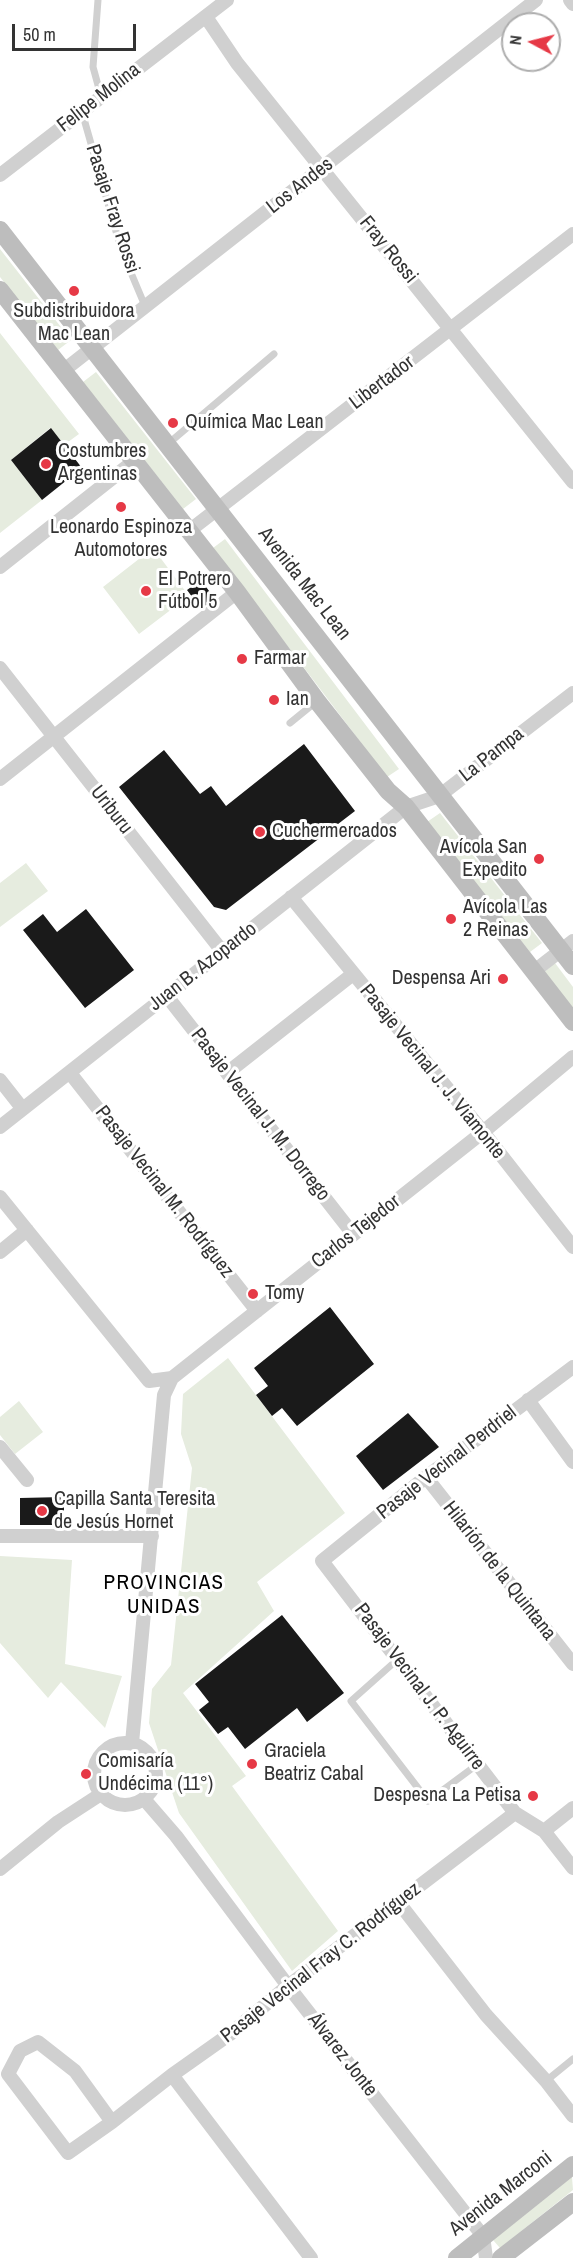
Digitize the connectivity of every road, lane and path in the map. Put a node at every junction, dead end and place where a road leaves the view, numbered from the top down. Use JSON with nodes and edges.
{"nodes":[{"id":1,"x":98,"y":0,"type":"edge"},
{"id":2,"x":227,"y":0,"type":"edge"},
{"id":3,"x":536,"y":0,"type":"edge"},
{"id":4,"x":570,"y":0,"type":"edge"},
{"id":5,"x":573,"y":4,"type":"edge"},
{"id":6,"x":206,"y":17,"type":"junction"},
{"id":7,"x":101,"y":96,"type":"junction"},
{"id":8,"x":82,"y":111,"type":"junction"},
{"id":9,"x":323,"y":168,"type":"junction"},
{"id":10,"x":0,"y":175,"type":"edge"},
{"id":11,"x":0,"y":230,"type":"edge"},
{"id":12,"x":573,"y":234,"type":"edge"},
{"id":13,"x":0,"y":290,"type":"edge"},
{"id":14,"x":145,"y":306,"type":"junction"},
{"id":15,"x":452,"y":330,"type":"junction"},
{"id":16,"x":93,"y":347,"type":"junction"},
{"id":17,"x":274,"y":354,"type":"dead end"},
{"id":18,"x":63,"y":371,"type":"junction"},
{"id":19,"x":167,"y":445,"type":"junction"},
{"id":20,"x":134,"y":461,"type":"junction"},
{"id":21,"x":573,"y":482,"type":"edge"},
{"id":22,"x":217,"y":509,"type":"junction"},
{"id":23,"x":189,"y":531,"type":"junction"},
{"id":24,"x":0,"y":567,"type":"edge"},
{"id":25,"x":237,"y":591,"type":"junction"},
{"id":26,"x":0,"y":668,"type":"edge"},
{"id":27,"x":573,"y":693,"type":"edge"},
{"id":28,"x":317,"y":701,"type":"junction"},
{"id":29,"x":290,"y":723,"type":"dead end"},
{"id":30,"x":53,"y":737,"type":"junction"},
{"id":31,"x":0,"y":779,"type":"edge"},
{"id":32,"x":440,"y":796,"type":"junction"},
{"id":33,"x":406,"y":807,"type":"junction"},
{"id":34,"x":291,"y":897,"type":"junction"},
{"id":35,"x":567,"y":945,"type":"edge"},
{"id":36,"x":222,"y":951,"type":"junction"},
{"id":37,"x":573,"y":966,"type":"edge"},
{"id":38,"x":533,"y":972,"type":"junction"},
{"id":39,"x":353,"y":975,"type":"junction"},
{"id":40,"x":166,"y":995,"type":"junction"},
{"id":41,"x":573,"y":1022,"type":"edge"},
{"id":42,"x":573,"y":1057,"type":"edge"},
{"id":43,"x":70,"y":1073,"type":"junction"},
{"id":44,"x":227,"y":1073,"type":"junction"},
{"id":45,"x":0,"y":1080,"type":"edge"},
{"id":46,"x":22,"y":1108,"type":"junction"},
{"id":47,"x":0,"y":1127,"type":"edge"},
{"id":48,"x":483,"y":1132,"type":"junction"},
{"id":49,"x":0,"y":1197,"type":"edge"},
{"id":50,"x":27,"y":1230,"type":"junction"},
{"id":51,"x":353,"y":1234,"type":"junction"},
{"id":52,"x":573,"y":1247,"type":"edge"},
{"id":53,"x":0,"y":1252,"type":"edge"},
{"id":54,"x":257,"y":1311,"type":"junction"},
{"id":55,"x":573,"y":1367,"type":"edge"},
{"id":56,"x":172,"y":1378,"type":"junction"},
{"id":57,"x":528,"y":1400,"type":"junction"},
{"id":58,"x":0,"y":1446,"type":"edge"},
{"id":59,"x":573,"y":1462,"type":"edge"},
{"id":60,"x":426,"y":1477,"type":"junction"},
{"id":61,"x":27,"y":1480,"type":"dead end"},
{"id":62,"x":0,"y":1536,"type":"edge"},
{"id":63,"x":152,"y":1536,"type":"junction"},
{"id":64,"x":322,"y":1561,"type":"joint"},
{"id":65,"x":398,"y":1659,"type":"junction"},
{"id":66,"x":573,"y":1664,"type":"edge"},
{"id":67,"x":132,"y":1743,"type":"junction"},
{"id":68,"x":478,"y":1764,"type":"junction"},
{"id":69,"x":101,"y":1794,"type":"junction"},
{"id":70,"x":144,"y":1799,"type":"junction"},
{"id":71,"x":573,"y":1808,"type":"edge"},
{"id":72,"x":515,"y":1813,"type":"junction"},
{"id":73,"x":544,"y":1831,"type":"junction"},
{"id":74,"x":573,"y":1868,"type":"edge"},
{"id":75,"x":0,"y":1869,"type":"edge"},
{"id":76,"x":399,"y":1903,"type":"junction"},
{"id":77,"x":288,"y":1986,"type":"junction"},
{"id":78,"x":573,"y":2059,"type":"edge"},
{"id":79,"x":172,"y":2075,"type":"junction"},
{"id":80,"x":546,"y":2081,"type":"junction"},
{"id":81,"x":573,"y":2116,"type":"edge"},
{"id":82,"x":112,"y":2122,"type":"junction"},
{"id":83,"x":573,"y":2165,"type":"edge"},
{"id":84,"x":573,"y":2202,"type":"edge"},
{"id":85,"x":483,"y":2236,"type":"junction"},
{"id":86,"x":309,"y":2257,"type":"edge"},
{"id":87,"x":457,"y":2258,"type":"edge"},
{"id":88,"x":486,"y":2258,"type":"edge"},
{"id":89,"x":501,"y":2258,"type":"edge"}],
"edges":[{"from":1,"to":7,"type":"lane"},
{"from":2,"to":6,"type":"street","name":"Felipe Molina"},
{"from":3,"to":9,"type":"street","name":"Los Andes"},
{"from":4,"to":5,"type":"street"},
{"from":6,"to":7,"type":"street","name":"Felipe Molina"},
{"from":6,"to":9,"type":"street","name":"Fray Rossi"},
{"from":7,"to":8,"type":"street","name":"Felipe Molina"},
{"from":8,"to":10,"type":"street","name":"Felipe Molina"},
{"from":8,"to":14,"type":"lane","name":"Pasaje Fray Rossi"},
{"from":9,"to":14,"type":"street","name":"Los Andes"},
{"from":9,"to":15,"type":"street","name":"Fray Rossi"},
{"from":11,"to":16,"type":"main road","name":"Avenida Mac Lean"},
{"from":12,"to":15,"type":"street","name":"Libertador"},
{"from":13,"to":18,"type":"main road"},
{"from":14,"to":16,"type":"street","name":"Los Andes"},
{"from":15,"to":21,"type":"street","name":"Fray Rossi"},
{"from":15,"to":22,"type":"street","name":"Libertador"},
{"from":16,"to":18,"type":"street","name":"Los Andes"},
{"from":16,"to":19,"type":"main road","name":"Avenida Mac Lean"},
{"from":17,"to":19,"type":"lane"},
{"from":18,"to":20,"type":"main road"},
{"from":19,"to":22,"type":"main road","name":"Avenida Mac Lean"},
{"from":20,"to":23,"type":"main road"},
{"from":20,"to":24,"type":"street"},
{"from":22,"to":23,"type":"street","name":"Libertador"},
{"from":22,"to":32,"type":"main road","name":"Avenida Mac Lean"},
{"from":23,"to":25,"type":"main road"},
{"from":25,"to":28,"type":"main road"},
{"from":25,"to":30,"type":"street"},
{"from":26,"to":30,"type":"street","name":"Uriburu"},
{"from":27,"to":32,"type":"street","name":"La Pampa"},
{"from":28,"to":29,"type":"lane"},
{"from":28,"to":33,"type":"main road"},
{"from":30,"to":31,"type":"street"},
{"from":30,"to":36,"type":"street","name":"Uriburu"},
{"from":32,"to":33,"type":"street","name":"La Pampa"},
{"from":32,"to":35,"type":"main road","name":"Avenida Mac Lean"},
{"from":33,"to":34,"type":"street","name":"Juan B. Azopardo"},
{"from":33,"to":38,"type":"main road"},
{"from":34,"to":36,"type":"street","name":"Juan B. Azopardo"},
{"from":34,"to":39,"type":"street","name":"Pasaje Vecinal J. J. Viamonte"},
{"from":35,"to":37,"type":"main road","name":"Avenida Mac Lean"},
{"from":35,"to":38,"type":"street"},
{"from":36,"to":40,"type":"street","name":"Juan B. Azopardo"},
{"from":38,"to":41,"type":"main road"},
{"from":39,"to":44,"type":"street"},
{"from":39,"to":48,"type":"street","name":"Pasaje Vecinal J. J. Viamonte"},
{"from":40,"to":43,"type":"street","name":"Juan B. Azopardo"},
{"from":40,"to":44,"type":"street","name":"Pasaje Vecinal J. M. Dorrego"},
{"from":42,"to":48,"type":"street","name":"Carlos Tejedor"},
{"from":43,"to":46,"type":"street","name":"Juan B. Azopardo"},
{"from":43,"to":54,"type":"street","name":"Pasaje Vecinal M. Rodríguez"},
{"from":44,"to":51,"type":"street","name":"Pasaje Vecinal J. M. Dorrego"},
{"from":45,"to":46,"type":"street"},
{"from":46,"to":47,"type":"street","name":"Juan B. Azopardo"},
{"from":48,"to":51,"type":"street","name":"Carlos Tejedor"},
{"from":48,"to":52,"type":"street","name":"Pasaje Vecinal J. J. Viamonte"},
{"from":49,"to":50,"type":"street"},
{"from":50,"to":53,"type":"street"},
{"from":50,"to":56,"type":"street"},
{"from":51,"to":54,"type":"street","name":"Carlos Tejedor"},
{"from":54,"to":56,"type":"street","name":"Carlos Tejedor"},
{"from":55,"to":57,"type":"street","name":"Pasaje Vecinal Perdriel"},
{"from":56,"to":63,"type":"street"},
{"from":57,"to":59,"type":"street"},
{"from":57,"to":60,"type":"street","name":"Pasaje Vecinal Perdriel"},
{"from":58,"to":61,"type":"street"},
{"from":60,"to":64,"type":"street","name":"Pasaje Vecinal Perdriel"},
{"from":60,"to":66,"type":"street","name":"Hilarión de la Quintana"},
{"from":62,"to":63,"type":"street"},
{"from":63,"to":67,"type":"street"},
{"from":64,"to":65,"type":"street","name":"Pasaje Vecinal J. P. Aguirre"},
{"from":65,"to":68,"type":"street","name":"Pasaje Vecinal J. P. Aguirre"},
{"from":65,"to":68,"type":"lane"},
{"from":67,"to":69,"type":"street"},
{"from":67,"to":70,"type":"street"},
{"from":68,"to":72,"type":"street","name":"Pasaje Vecinal J. P. Aguirre"},
{"from":69,"to":70,"type":"street"},
{"from":69,"to":75,"type":"street"},
{"from":70,"to":77,"type":"street","name":"Álvarez Jonte"},
{"from":71,"to":73,"type":"street"},
{"from":72,"to":73,"type":"street"},
{"from":72,"to":76,"type":"street","name":"Pasaje Vecinal Fray C. Rodríguez"},
{"from":73,"to":74,"type":"street"},
{"from":76,"to":77,"type":"street","name":"Pasaje Vecinal Fray C. Rodríguez"},
{"from":76,"to":80,"type":"street"},
{"from":77,"to":79,"type":"street","name":"Pasaje Vecinal Fray C. Rodríguez"},
{"from":77,"to":85,"type":"street","name":"Álvarez Jonte"},
{"from":78,"to":80,"type":"lane"},
{"from":79,"to":82,"type":"street","name":"Pasaje Vecinal Fray C. Rodríguez"},
{"from":79,"to":86,"type":"street"},
{"from":80,"to":81,"type":"street"},
{"from":82,"to":82,"type":"street","name":"Pasaje Vecinal Fray C. Rodríguez"},
{"from":83,"to":85,"type":"main road","name":"Avenida Marconi"},
{"from":84,"to":89,"type":"main road"},
{"from":85,"to":87,"type":"main road","name":"Avenida Marconi"},
{"from":85,"to":88,"type":"street"}]}
